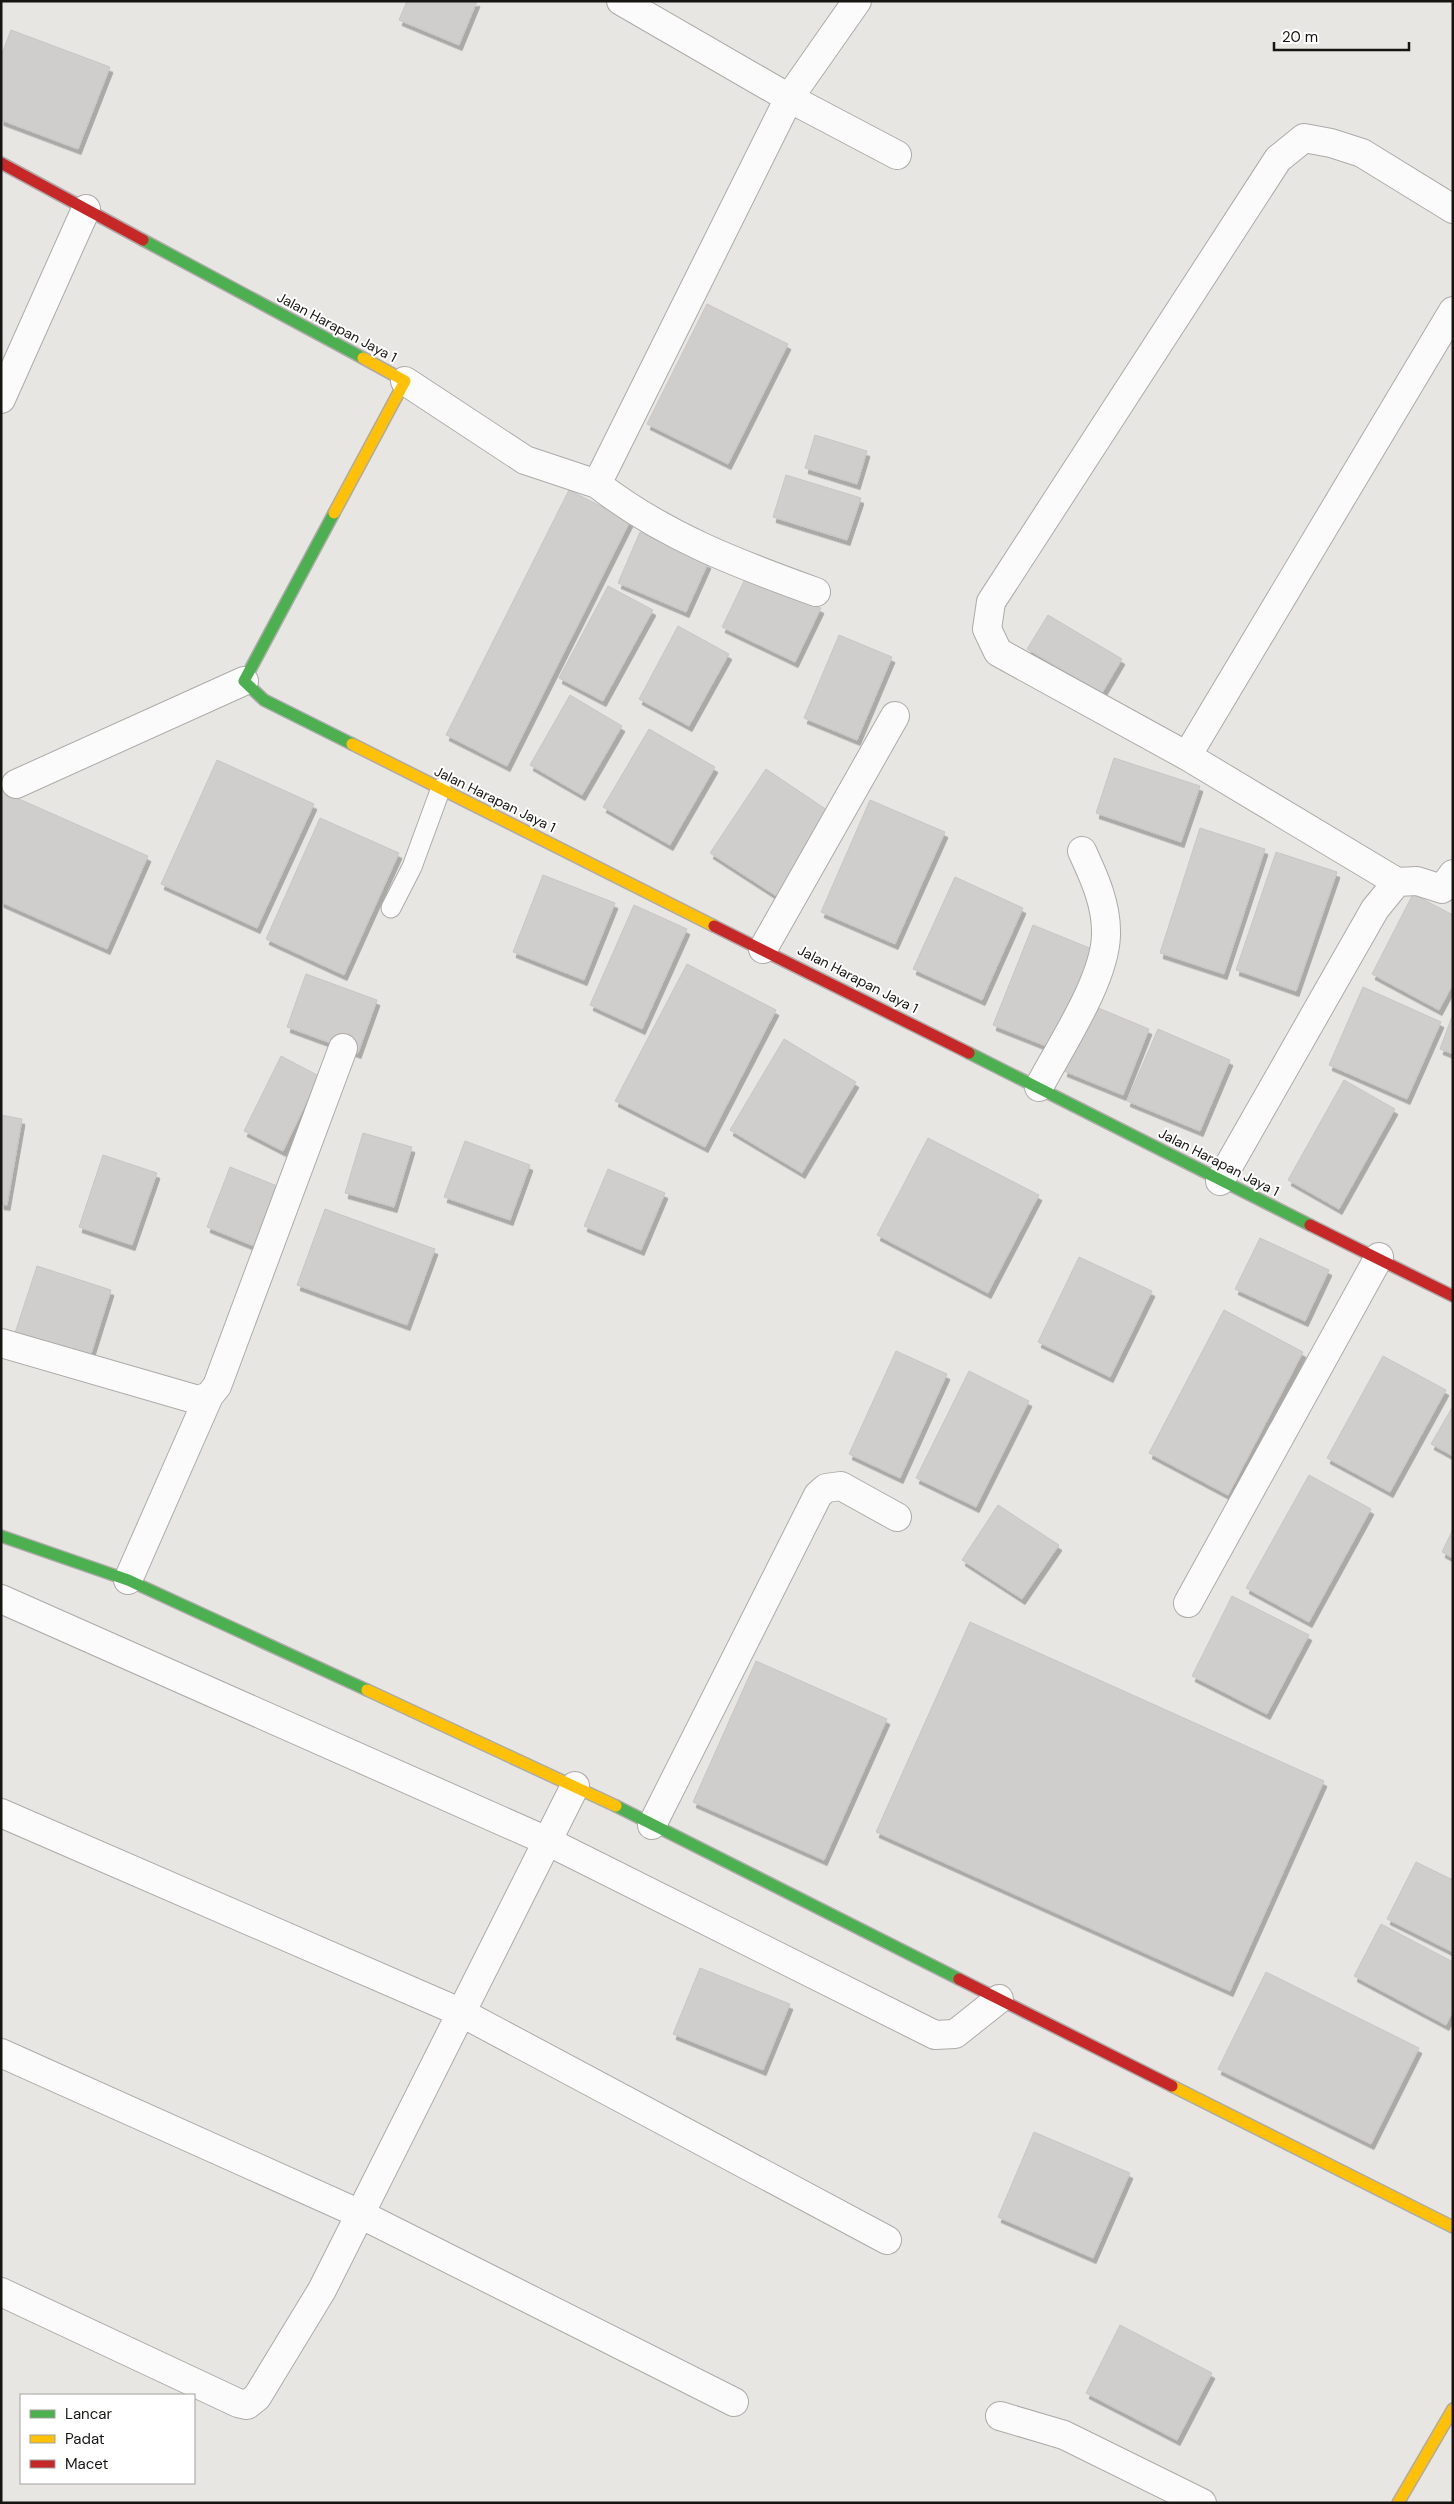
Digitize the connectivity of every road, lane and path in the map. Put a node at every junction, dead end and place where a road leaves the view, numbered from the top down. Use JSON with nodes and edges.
{"nodes":[{"id":1,"x":621,"y":1,"type":"edge"},
{"id":2,"x":857,"y":1,"type":"edge"},
{"id":3,"x":789,"y":98,"type":"junction"},
{"id":4,"x":897,"y":154,"type":"dead end"},
{"id":5,"x":1,"y":163,"type":"edge"},
{"id":6,"x":86,"y":209,"type":"junction"},
{"id":7,"x":1453,"y":209,"type":"edge"},
{"id":8,"x":1453,"y":311,"type":"edge"},
{"id":9,"x":405,"y":380,"type":"junction"},
{"id":10,"x":1,"y":399,"type":"edge"},
{"id":11,"x":597,"y":484,"type":"junction"},
{"id":12,"x":816,"y":592,"type":"dead end"},
{"id":13,"x":244,"y":681,"type":"junction"},
{"id":14,"x":895,"y":716,"type":"dead end"},
{"id":15,"x":1187,"y":756,"type":"junction"},
{"id":16,"x":16,"y":784,"type":"dead end"},
{"id":17,"x":441,"y":788,"type":"junction"},
{"id":18,"x":1082,"y":851,"type":"dead end"},
{"id":19,"x":1453,"y":874,"type":"edge"},
{"id":20,"x":1397,"y":882,"type":"junction"},
{"id":21,"x":391,"y":908,"type":"dead end"},
{"id":22,"x":763,"y":948,"type":"junction"},
{"id":23,"x":343,"y":1048,"type":"dead end"},
{"id":24,"x":1039,"y":1087,"type":"junction"},
{"id":25,"x":1220,"y":1181,"type":"junction"},
{"id":26,"x":1379,"y":1257,"type":"junction"},
{"id":27,"x":1453,"y":1296,"type":"edge"},
{"id":28,"x":1,"y":1343,"type":"edge"},
{"id":29,"x":209,"y":1396,"type":"junction"},
{"id":30,"x":897,"y":1517,"type":"dead end"},
{"id":31,"x":1,"y":1536,"type":"edge"},
{"id":32,"x":128,"y":1580,"type":"junction"},
{"id":33,"x":1,"y":1599,"type":"edge"},
{"id":34,"x":1188,"y":1603,"type":"dead end"},
{"id":35,"x":575,"y":1786,"type":"junction"},
{"id":36,"x":1,"y":1813,"type":"edge"},
{"id":37,"x":652,"y":1825,"type":"junction"},
{"id":38,"x":547,"y":1841,"type":"junction"},
{"id":39,"x":999,"y":1999,"type":"junction"},
{"id":40,"x":462,"y":2012,"type":"junction"},
{"id":41,"x":1,"y":2053,"type":"edge"},
{"id":42,"x":360,"y":2214,"type":"junction"},
{"id":43,"x":1453,"y":2227,"type":"edge"},
{"id":44,"x":887,"y":2240,"type":"dead end"},
{"id":45,"x":1,"y":2292,"type":"edge"},
{"id":46,"x":734,"y":2402,"type":"dead end"},
{"id":47,"x":1453,"y":2409,"type":"edge"},
{"id":48,"x":1000,"y":2416,"type":"dead end"},
{"id":49,"x":1202,"y":2503,"type":"edge"},
{"id":50,"x":1398,"y":2503,"type":"edge"}],
"edges":[{"from":1,"to":3,"type":"street"},
{"from":2,"to":3,"type":"street"},
{"from":3,"to":4,"type":"street"},
{"from":3,"to":11,"type":"street"},
{"from":5,"to":6,"type":"street","name":"Jalan Harapan Jaya 1"},
{"from":6,"to":9,"type":"street","name":"Jalan Harapan Jaya 1"},
{"from":6,"to":10,"type":"street"},
{"from":7,"to":15,"type":"street"},
{"from":8,"to":15,"type":"street"},
{"from":9,"to":11,"type":"street"},
{"from":9,"to":13,"type":"street","name":"Jalan Harapan Jaya 1"},
{"from":11,"to":12,"type":"street"},
{"from":13,"to":16,"type":"street"},
{"from":13,"to":17,"type":"street","name":"Jalan Harapan Jaya 1"},
{"from":14,"to":22,"type":"street"},
{"from":15,"to":20,"type":"street"},
{"from":17,"to":21,"type":"lane"},
{"from":17,"to":22,"type":"street","name":"Jalan Harapan Jaya 1"},
{"from":18,"to":24,"type":"street"},
{"from":19,"to":20,"type":"street"},
{"from":20,"to":25,"type":"street"},
{"from":22,"to":24,"type":"street","name":"Jalan Harapan Jaya 1"},
{"from":23,"to":29,"type":"street"},
{"from":24,"to":25,"type":"street","name":"Jalan Harapan Jaya 1"},
{"from":25,"to":26,"type":"street","name":"Jalan Harapan Jaya 1"},
{"from":26,"to":27,"type":"street","name":"Jalan Harapan Jaya 1"},
{"from":26,"to":34,"type":"street"},
{"from":28,"to":29,"type":"street"},
{"from":29,"to":32,"type":"street"},
{"from":30,"to":37,"type":"street"},
{"from":31,"to":32,"type":"street"},
{"from":32,"to":35,"type":"street"},
{"from":33,"to":38,"type":"street"},
{"from":35,"to":37,"type":"street"},
{"from":35,"to":38,"type":"street"},
{"from":36,"to":40,"type":"street"},
{"from":37,"to":39,"type":"street"},
{"from":38,"to":39,"type":"street"},
{"from":38,"to":40,"type":"street"},
{"from":39,"to":43,"type":"street"},
{"from":40,"to":42,"type":"street"},
{"from":40,"to":44,"type":"street"},
{"from":41,"to":42,"type":"street"},
{"from":42,"to":45,"type":"street"},
{"from":42,"to":46,"type":"street"},
{"from":47,"to":50,"type":"street"},
{"from":48,"to":49,"type":"street"}]}
